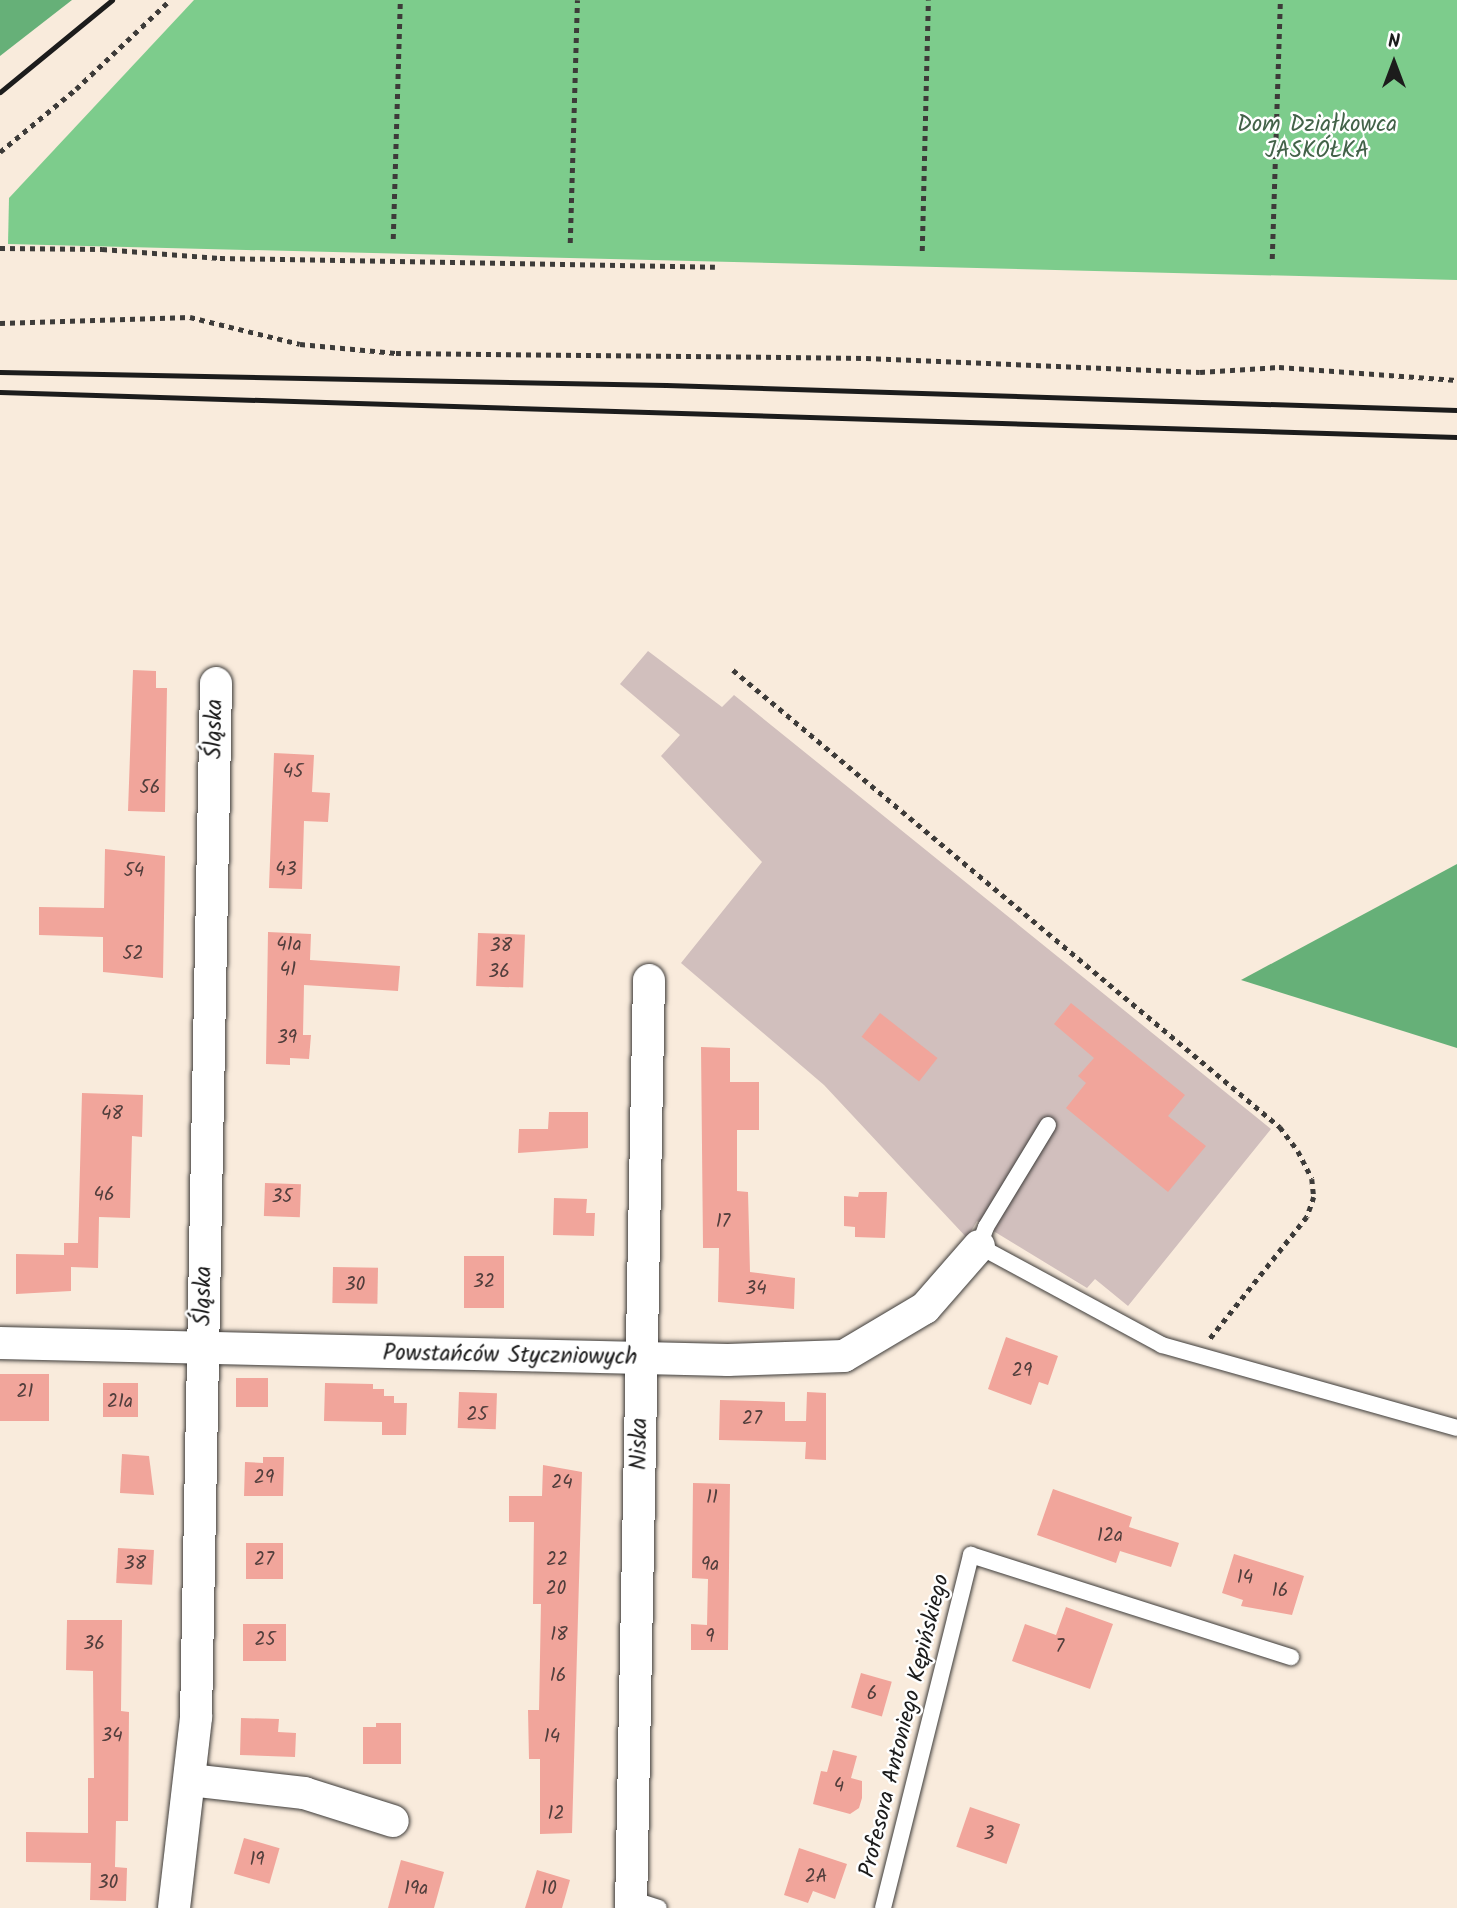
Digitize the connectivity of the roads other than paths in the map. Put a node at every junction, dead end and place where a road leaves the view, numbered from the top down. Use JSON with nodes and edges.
{"nodes":[{"id":1,"x":216,"y":683,"type":"dead end"},
{"id":2,"x":649,"y":980,"type":"dead end"},
{"id":3,"x":1048,"y":1125,"type":"dead end"},
{"id":4,"x":979,"y":1246,"type":"junction"},
{"id":5,"x":0,"y":1343,"type":"edge"},
{"id":6,"x":202,"y":1350,"type":"junction"},
{"id":7,"x":642,"y":1358,"type":"junction"},
{"id":8,"x":1457,"y":1429,"type":"edge"},
{"id":9,"x":1291,"y":1657,"type":"dead end"},
{"id":10,"x":190,"y":1780,"type":"junction"},
{"id":11,"x":393,"y":1821,"type":"dead end"},
{"id":12,"x":640,"y":1905,"type":"edge"},
{"id":13,"x":174,"y":1908,"type":"edge"},
{"id":14,"x":883,"y":1908,"type":"edge"}],
"edges":[{"from":1,"to":6,"type":"street","name":"Śląska"},
{"from":2,"to":7,"type":"street","name":"Niska"},
{"from":3,"to":4,"type":"lane"},
{"from":4,"to":7,"type":"street","name":"Powstańców Styczniowych"},
{"from":4,"to":8,"type":"lane"},
{"from":5,"to":6,"type":"street","name":"Powstańców Styczniowych"},
{"from":6,"to":7,"type":"street","name":"Powstańców Styczniowych"},
{"from":6,"to":10,"type":"street","name":"Śląska"},
{"from":7,"to":12,"type":"street","name":"Niska"},
{"from":9,"to":14,"type":"lane","name":"Profesora Antoniego Kępińskiego"},
{"from":10,"to":11,"type":"street"},
{"from":10,"to":13,"type":"street","name":"Śląska"}]}
